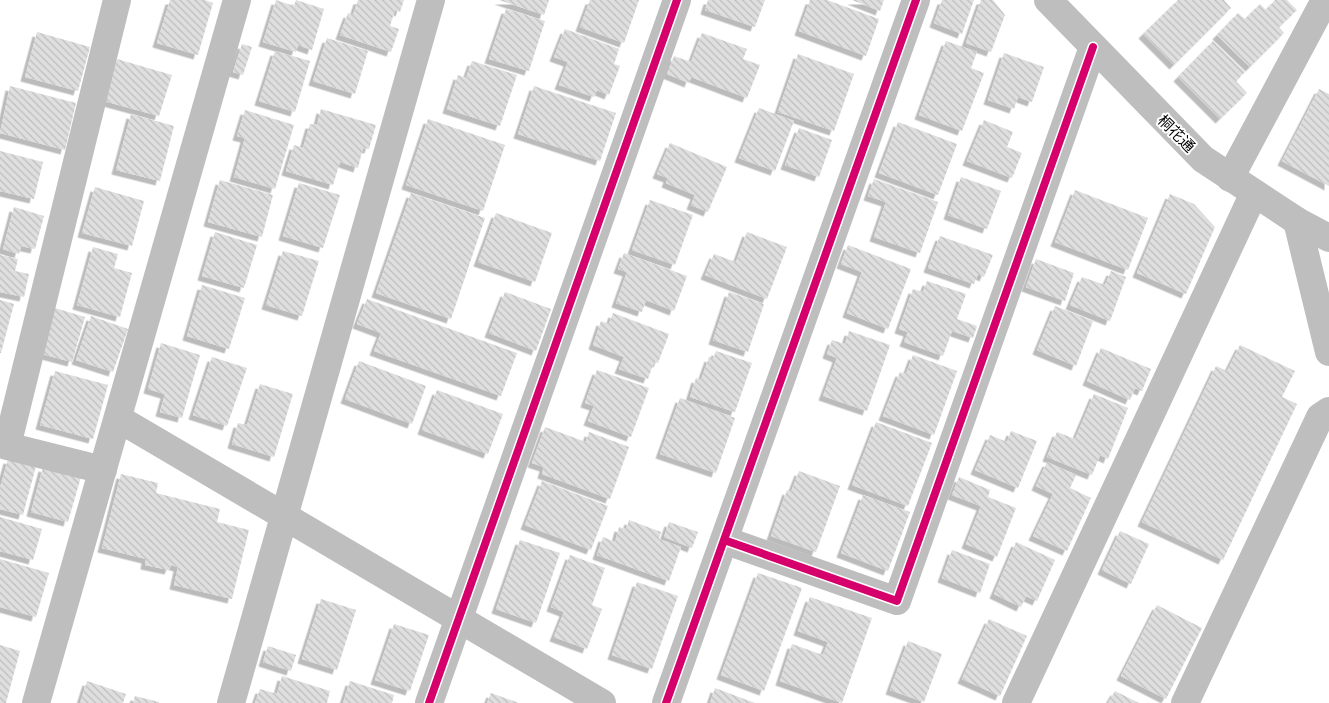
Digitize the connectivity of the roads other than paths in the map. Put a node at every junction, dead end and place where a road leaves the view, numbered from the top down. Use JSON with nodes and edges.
{"nodes":[{"id":1,"x":117,"y":0,"type":"edge"},
{"id":2,"x":237,"y":0,"type":"edge"},
{"id":3,"x":431,"y":0,"type":"edge"},
{"id":4,"x":677,"y":0,"type":"edge"},
{"id":5,"x":916,"y":0,"type":"edge"},
{"id":6,"x":1048,"y":0,"type":"edge"},
{"id":7,"x":1325,"y":0,"type":"edge"},
{"id":8,"x":1093,"y":47,"type":"junction"},
{"id":9,"x":1230,"y":178,"type":"junction"},
{"id":10,"x":1254,"y":193,"type":"junction"},
{"id":11,"x":1297,"y":221,"type":"junction"},
{"id":12,"x":1329,"y":238,"type":"edge"},
{"id":13,"x":1329,"y":352,"type":"edge"},
{"id":14,"x":1329,"y":411,"type":"edge"},
{"id":15,"x":119,"y":419,"type":"junction"},
{"id":16,"x":103,"y":470,"type":"junction"},
{"id":17,"x":283,"y":516,"type":"junction"},
{"id":18,"x":724,"y":540,"type":"junction"},
{"id":19,"x":458,"y":620,"type":"junction"},
{"id":20,"x":36,"y":703,"type":"edge"},
{"id":21,"x":231,"y":703,"type":"edge"},
{"id":22,"x":429,"y":703,"type":"edge"},
{"id":23,"x":602,"y":703,"type":"edge"},
{"id":24,"x":666,"y":703,"type":"edge"},
{"id":25,"x":1016,"y":703,"type":"edge"},
{"id":26,"x":1185,"y":703,"type":"edge"}],
"edges":[{"from":1,"to":16,"type":"street"},
{"from":2,"to":15,"type":"street"},
{"from":3,"to":17,"type":"street"},
{"from":4,"to":19,"type":"street"},
{"from":5,"to":18,"type":"street"},
{"from":6,"to":8,"type":"street","name":"桐花通"},
{"from":7,"to":9,"type":"street"},
{"from":8,"to":9,"type":"street","name":"桐花通"},
{"from":8,"to":18,"type":"street"},
{"from":9,"to":10,"type":"street","name":"桐花通"},
{"from":10,"to":11,"type":"street","name":"桐花通"},
{"from":10,"to":25,"type":"street"},
{"from":11,"to":12,"type":"street","name":"桐花通"},
{"from":11,"to":13,"type":"street"},
{"from":14,"to":26,"type":"street"},
{"from":15,"to":16,"type":"street"},
{"from":15,"to":17,"type":"street"},
{"from":16,"to":20,"type":"street"},
{"from":17,"to":19,"type":"street"},
{"from":17,"to":21,"type":"street"},
{"from":18,"to":24,"type":"street"},
{"from":19,"to":22,"type":"street"},
{"from":19,"to":23,"type":"street"}]}
